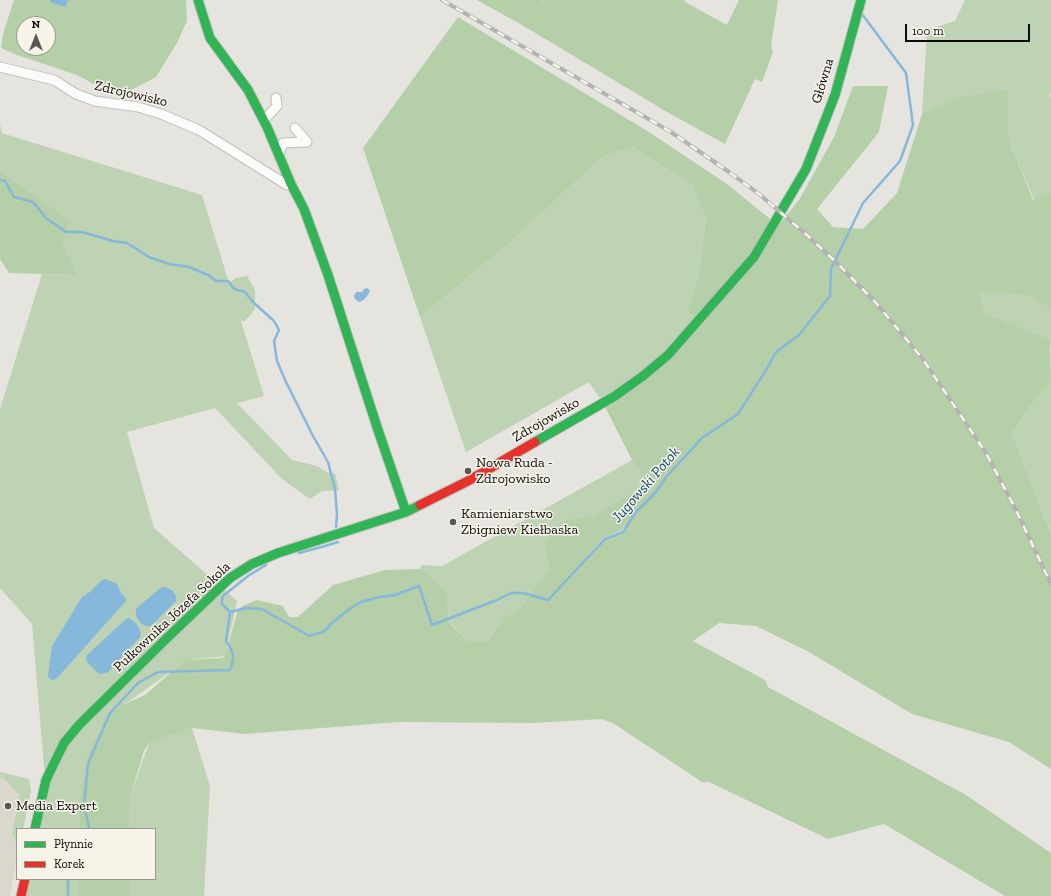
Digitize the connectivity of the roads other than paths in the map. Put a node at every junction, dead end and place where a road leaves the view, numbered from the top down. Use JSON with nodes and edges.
{"nodes":[{"id":1,"x":198,"y":0,"type":"edge"},
{"id":2,"x":860,"y":1,"type":"edge"},
{"id":3,"x":0,"y":67,"type":"edge"},
{"id":4,"x":276,"y":98,"type":"dead end"},
{"id":5,"x":264,"y":120,"type":"junction"},
{"id":6,"x":295,"y":128,"type":"dead end"},
{"id":7,"x":279,"y":154,"type":"junction"},
{"id":8,"x":806,"y":168,"type":"joint"},
{"id":9,"x":291,"y":184,"type":"junction"},
{"id":10,"x":406,"y":512,"type":"junction"},
{"id":11,"x":36,"y":828,"type":"edge"},
{"id":12,"x":25,"y":880,"type":"edge"},
{"id":13,"x":21,"y":896,"type":"edge"}],
"edges":[{"from":1,"to":5,"type":"street"},
{"from":2,"to":8,"type":"street","name":"Główna"},
{"from":3,"to":9,"type":"street","name":"Zdrojowisko"},
{"from":4,"to":5,"type":"street"},
{"from":5,"to":7,"type":"street"},
{"from":6,"to":7,"type":"street"},
{"from":7,"to":9,"type":"street"},
{"from":8,"to":10,"type":"street","name":"Zdrojowisko"},
{"from":9,"to":10,"type":"street"},
{"from":10,"to":11,"type":"street","name":"Pułkownika Józefa Sokola"},
{"from":12,"to":13,"type":"street"}]}
